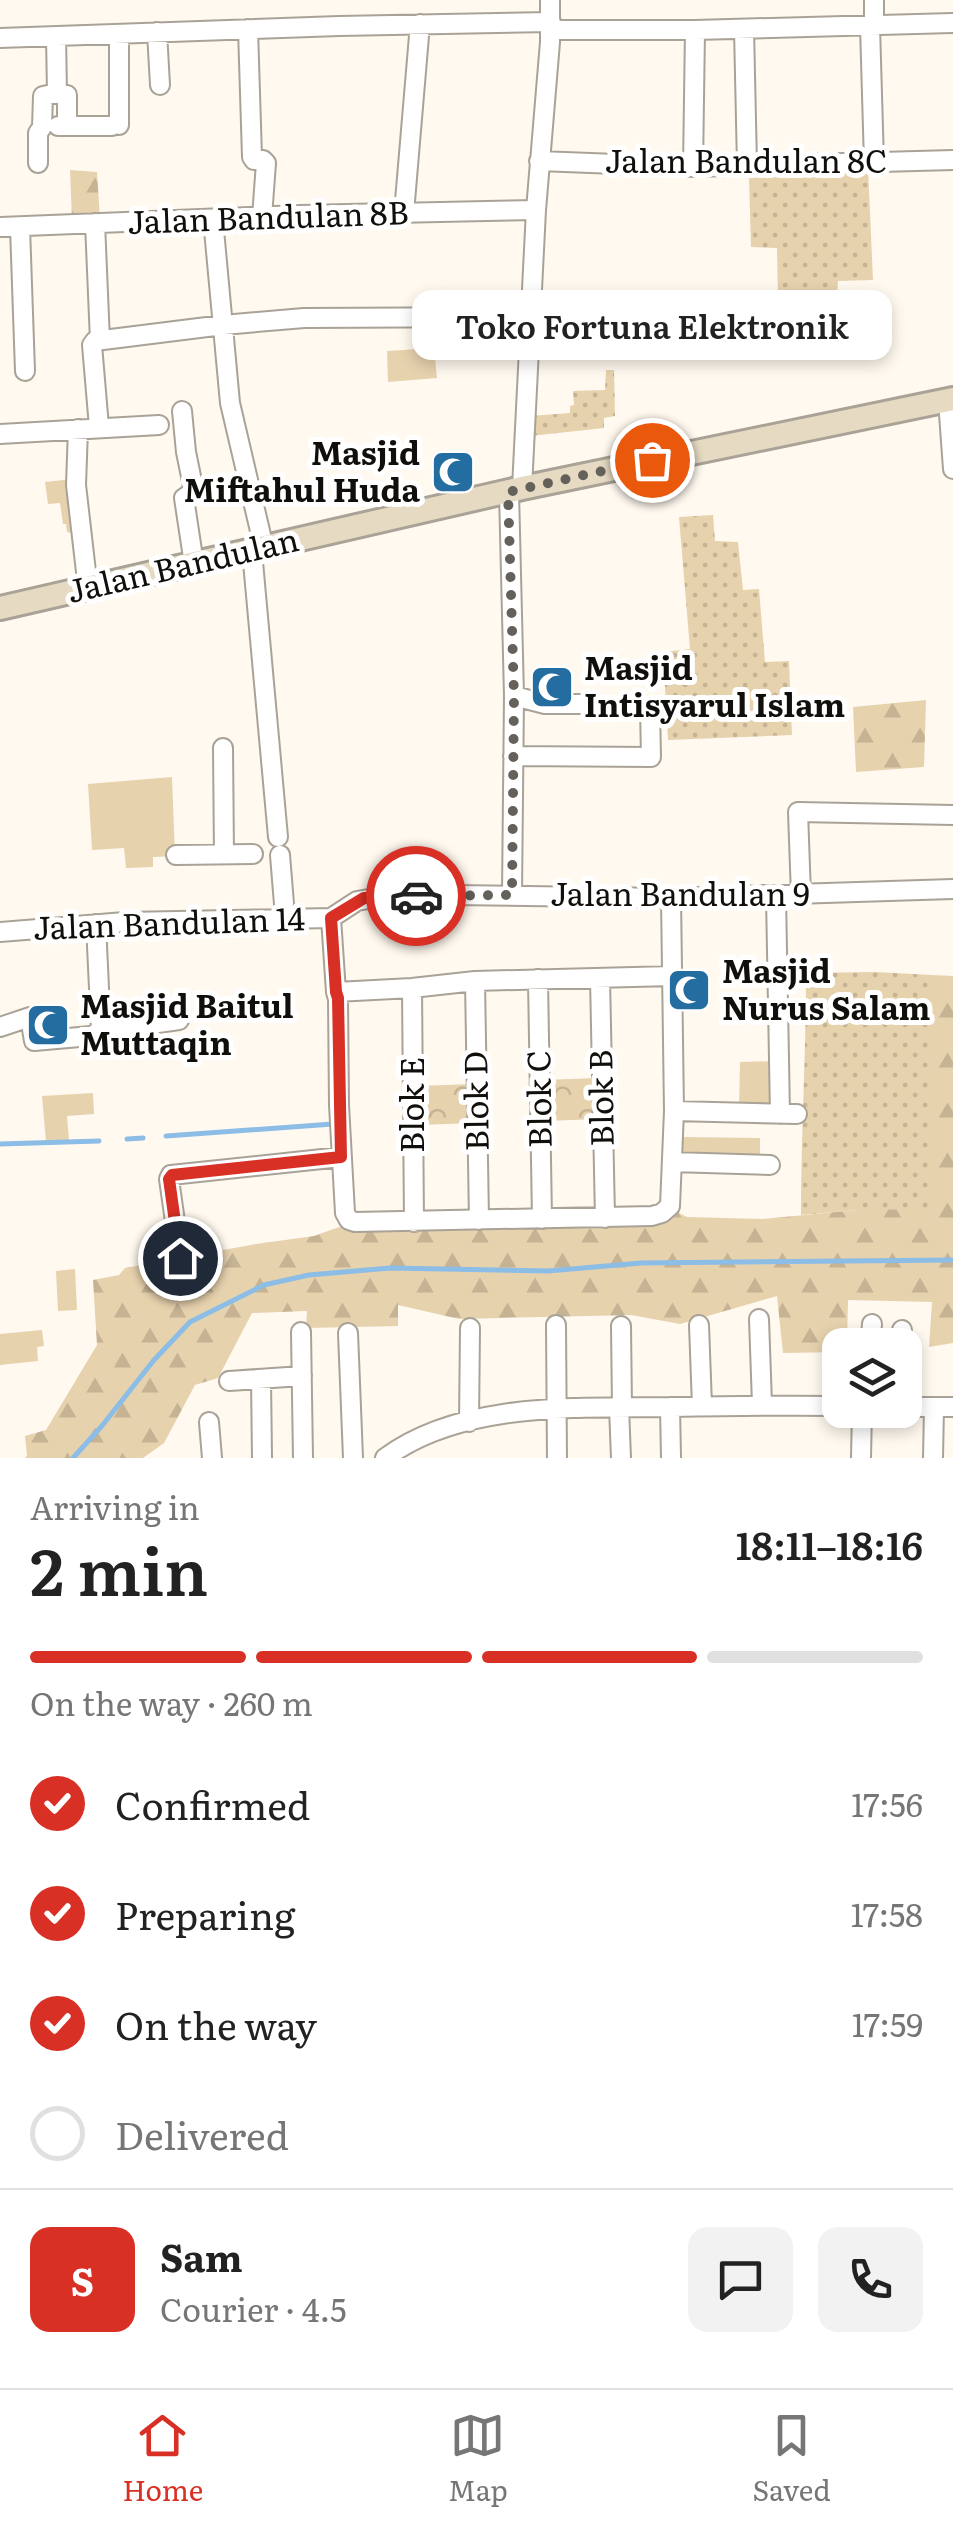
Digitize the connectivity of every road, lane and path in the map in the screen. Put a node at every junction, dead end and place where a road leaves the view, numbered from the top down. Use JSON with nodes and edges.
{"nodes":[{"id":1,"x":550,"y":0,"type":"edge"},
{"id":2,"x":874,"y":0,"type":"edge"},
{"id":3,"x":953,"y":23,"type":"edge"},
{"id":4,"x":420,"y":24,"type":"junction"},
{"id":5,"x":551,"y":26,"type":"junction"},
{"id":6,"x":872,"y":26,"type":"junction"},
{"id":7,"x":248,"y":29,"type":"junction"},
{"id":8,"x":744,"y":29,"type":"junction"},
{"id":9,"x":695,"y":30,"type":"junction"},
{"id":10,"x":157,"y":32,"type":"junction"},
{"id":11,"x":119,"y":34,"type":"junction"},
{"id":12,"x":56,"y":36,"type":"junction"},
{"id":13,"x":0,"y":38,"type":"edge"},
{"id":14,"x":160,"y":85,"type":"dead end"},
{"id":15,"x":57,"y":93,"type":"junction"},
{"id":16,"x":42,"y":126,"type":"junction"},
{"id":17,"x":67,"y":126,"type":"junction"},
{"id":18,"x":953,"y":160,"type":"edge"},
{"id":19,"x":539,"y":161,"type":"junction"},
{"id":20,"x":38,"y":163,"type":"dead end"},
{"id":21,"x":874,"y":163,"type":"junction"},
{"id":22,"x":747,"y":166,"type":"junction"},
{"id":23,"x":693,"y":168,"type":"junction"},
{"id":24,"x":536,"y":210,"type":"junction"},
{"id":25,"x":404,"y":213,"type":"junction"},
{"id":26,"x":262,"y":216,"type":"junction"},
{"id":27,"x":212,"y":219,"type":"junction"},
{"id":28,"x":95,"y":223,"type":"junction"},
{"id":29,"x":20,"y":226,"type":"junction"},
{"id":30,"x":0,"y":227,"type":"edge"},
{"id":31,"x":531,"y":316,"type":"junction"},
{"id":32,"x":223,"y":324,"type":"junction"},
{"id":33,"x":100,"y":340,"type":"junction"},
{"id":34,"x":24,"y":371,"type":"dead end"},
{"id":35,"x":951,"y":400,"type":"edge"},
{"id":36,"x":182,"y":411,"type":"dead end"},
{"id":37,"x":159,"y":425,"type":"dead end"},
{"id":38,"x":99,"y":427,"type":"junction"},
{"id":39,"x":78,"y":429,"type":"junction"},
{"id":40,"x":0,"y":434,"type":"edge"},
{"id":41,"x":953,"y":469,"type":"edge"},
{"id":42,"x":515,"y":490,"type":"junction"},
{"id":43,"x":258,"y":550,"type":"junction"},
{"id":44,"x":194,"y":564,"type":"junction"},
{"id":45,"x":88,"y":589,"type":"junction"},
{"id":46,"x":0,"y":608,"type":"edge"},
{"id":47,"x":514,"y":696,"type":"junction"},
{"id":48,"x":588,"y":704,"type":"dead end"},
{"id":49,"x":650,"y":708,"type":"dead end"},
{"id":50,"x":223,"y":748,"type":"dead end"},
{"id":51,"x":513,"y":756,"type":"junction"},
{"id":52,"x":953,"y":815,"type":"edge"},
{"id":53,"x":224,"y":854,"type":"junction"},
{"id":54,"x":253,"y":854,"type":"dead end"},
{"id":55,"x":176,"y":855,"type":"dead end"},
{"id":56,"x":953,"y":889,"type":"edge"},
{"id":57,"x":512,"y":895,"type":"junction"},
{"id":58,"x":776,"y":896,"type":"junction"},
{"id":59,"x":801,"y":896,"type":"junction"},
{"id":60,"x":671,"y":898,"type":"junction"},
{"id":61,"x":284,"y":913,"type":"junction"},
{"id":62,"x":331,"y":918,"type":"junction"},
{"id":63,"x":96,"y":924,"type":"junction"},
{"id":64,"x":0,"y":932,"type":"edge"},
{"id":65,"x":672,"y":976,"type":"junction"},
{"id":66,"x":600,"y":978,"type":"junction"},
{"id":67,"x":538,"y":979,"type":"junction"},
{"id":68,"x":475,"y":981,"type":"junction"},
{"id":69,"x":412,"y":988,"type":"junction"},
{"id":70,"x":336,"y":992,"type":"junction"},
{"id":71,"x":179,"y":1020,"type":"dead end"},
{"id":72,"x":0,"y":1026,"type":"edge"},
{"id":73,"x":100,"y":1030,"type":"junction"},
{"id":74,"x":674,"y":1110,"type":"junction"},
{"id":75,"x":341,"y":1157,"type":"junction"},
{"id":76,"x":672,"y":1162,"type":"junction"},
{"id":77,"x":770,"y":1165,"type":"dead end"},
{"id":78,"x":605,"y":1218,"type":"junction"},
{"id":79,"x":542,"y":1219,"type":"junction"},
{"id":80,"x":479,"y":1220,"type":"junction"},
{"id":81,"x":414,"y":1222,"type":"junction"},
{"id":82,"x":180,"y":1258,"type":"dead end"},
{"id":83,"x":759,"y":1319,"type":"dead end"},
{"id":84,"x":872,"y":1324,"type":"dead end"},
{"id":85,"x":556,"y":1325,"type":"dead end"},
{"id":86,"x":698,"y":1325,"type":"dead end"},
{"id":87,"x":621,"y":1326,"type":"dead end"},
{"id":88,"x":470,"y":1328,"type":"dead end"},
{"id":89,"x":872,"y":1328,"type":"edge"},
{"id":90,"x":301,"y":1332,"type":"dead end"},
{"id":91,"x":348,"y":1334,"type":"dead end"},
{"id":92,"x":302,"y":1376,"type":"junction"},
{"id":93,"x":261,"y":1379,"type":"junction"},
{"id":94,"x":229,"y":1381,"type":"dead end"},
{"id":95,"x":762,"y":1404,"type":"junction"},
{"id":96,"x":702,"y":1406,"type":"junction"},
{"id":97,"x":822,"y":1406,"type":"edge"},
{"id":98,"x":620,"y":1407,"type":"junction"},
{"id":99,"x":670,"y":1407,"type":"junction"},
{"id":100,"x":944,"y":1407,"type":"edge"},
{"id":101,"x":556,"y":1409,"type":"junction"},
{"id":102,"x":209,"y":1422,"type":"dead end"},
{"id":103,"x":469,"y":1422,"type":"junction"},
{"id":104,"x":862,"y":1428,"type":"edge"},
{"id":105,"x":212,"y":1458,"type":"edge"},
{"id":106,"x":262,"y":1458,"type":"edge"},
{"id":107,"x":303,"y":1458,"type":"edge"},
{"id":108,"x":353,"y":1458,"type":"edge"},
{"id":109,"x":385,"y":1458,"type":"edge"},
{"id":110,"x":557,"y":1458,"type":"edge"},
{"id":111,"x":621,"y":1458,"type":"edge"},
{"id":112,"x":671,"y":1458,"type":"edge"},
{"id":113,"x":861,"y":1458,"type":"edge"},
{"id":114,"x":933,"y":1458,"type":"edge"}],
"edges":[{"from":1,"to":5,"type":"street","name":"Jalan Bandulan 9"},
{"from":2,"to":6,"type":"street"},
{"from":3,"to":6,"type":"street"},
{"from":4,"to":5,"type":"street"},
{"from":4,"to":7,"type":"street"},
{"from":4,"to":25,"type":"street"},
{"from":5,"to":9,"type":"street"},
{"from":5,"to":19,"type":"street","name":"Jalan Bandulan 9"},
{"from":6,"to":8,"type":"street"},
{"from":6,"to":21,"type":"street"},
{"from":7,"to":10,"type":"street"},
{"from":7,"to":26,"type":"street"},
{"from":8,"to":9,"type":"street"},
{"from":8,"to":22,"type":"street"},
{"from":9,"to":23,"type":"street"},
{"from":10,"to":11,"type":"street"},
{"from":10,"to":14,"type":"street"},
{"from":11,"to":12,"type":"street"},
{"from":11,"to":17,"type":"street"},
{"from":12,"to":13,"type":"street"},
{"from":12,"to":15,"type":"street"},
{"from":15,"to":16,"type":"street"},
{"from":15,"to":17,"type":"street"},
{"from":16,"to":17,"type":"street"},
{"from":16,"to":20,"type":"street"},
{"from":18,"to":21,"type":"street","name":"Jalan Bandulan 8C"},
{"from":19,"to":23,"type":"street","name":"Jalan Bandulan 8C"},
{"from":19,"to":24,"type":"street","name":"Jalan Bandulan 9"},
{"from":21,"to":22,"type":"street","name":"Jalan Bandulan 8C"},
{"from":22,"to":23,"type":"street","name":"Jalan Bandulan 8C"},
{"from":24,"to":25,"type":"street","name":"Jalan Bandulan 8B"},
{"from":24,"to":31,"type":"street","name":"Jalan Bandulan 9"},
{"from":25,"to":26,"type":"street","name":"Jalan Bandulan 8B"},
{"from":26,"to":27,"type":"street","name":"Jalan Bandulan 8B"},
{"from":27,"to":28,"type":"street","name":"Jalan Bandulan 8B"},
{"from":27,"to":32,"type":"street"},
{"from":28,"to":29,"type":"street","name":"Jalan Bandulan 8B"},
{"from":28,"to":33,"type":"street"},
{"from":29,"to":30,"type":"street","name":"Jalan Bandulan 8B"},
{"from":29,"to":34,"type":"street"},
{"from":31,"to":32,"type":"street"},
{"from":31,"to":42,"type":"street","name":"Jalan Bandulan 9"},
{"from":32,"to":33,"type":"street"},
{"from":32,"to":43,"type":"street"},
{"from":33,"to":38,"type":"street"},
{"from":35,"to":41,"type":"street"},
{"from":35,"to":42,"type":"main road","name":"Jalan Bandulan"},
{"from":36,"to":44,"type":"street"},
{"from":37,"to":38,"type":"street"},
{"from":38,"to":39,"type":"street"},
{"from":39,"to":40,"type":"street"},
{"from":39,"to":45,"type":"street"},
{"from":42,"to":43,"type":"main road","name":"Jalan Bandulan"},
{"from":42,"to":47,"type":"street","name":"Jalan Bandulan 9"},
{"from":43,"to":44,"type":"main road","name":"Jalan Bandulan"},
{"from":43,"to":61,"type":"street"},
{"from":44,"to":45,"type":"main road","name":"Jalan Bandulan"},
{"from":45,"to":46,"type":"main road","name":"Jalan Bandulan"},
{"from":47,"to":48,"type":"street"},
{"from":47,"to":51,"type":"street","name":"Jalan Bandulan 9"},
{"from":49,"to":51,"type":"street"},
{"from":50,"to":53,"type":"street"},
{"from":51,"to":57,"type":"street","name":"Jalan Bandulan 9"},
{"from":52,"to":59,"type":"street"},
{"from":53,"to":54,"type":"street"},
{"from":53,"to":55,"type":"street"},
{"from":56,"to":59,"type":"street","name":"Jalan Bandulan 9"},
{"from":57,"to":60,"type":"street","name":"Jalan Bandulan 9"},
{"from":57,"to":62,"type":"street","name":"Jalan Bandulan 14"},
{"from":58,"to":59,"type":"street","name":"Jalan Bandulan 9"},
{"from":58,"to":60,"type":"street","name":"Jalan Bandulan 9"},
{"from":58,"to":74,"type":"street"},
{"from":60,"to":65,"type":"street"},
{"from":61,"to":62,"type":"street","name":"Jalan Bandulan 14"},
{"from":61,"to":63,"type":"street","name":"Jalan Bandulan 14"},
{"from":62,"to":70,"type":"street"},
{"from":63,"to":64,"type":"street","name":"Jalan Bandulan 14"},
{"from":63,"to":73,"type":"street"},
{"from":65,"to":66,"type":"street"},
{"from":65,"to":74,"type":"street"},
{"from":66,"to":67,"type":"street"},
{"from":66,"to":78,"type":"street","name":"Blok B"},
{"from":67,"to":68,"type":"street"},
{"from":67,"to":79,"type":"street","name":"Blok C"},
{"from":68,"to":69,"type":"street"},
{"from":68,"to":80,"type":"street","name":"Blok D"},
{"from":69,"to":70,"type":"street"},
{"from":69,"to":81,"type":"street","name":"Blok E"},
{"from":70,"to":75,"type":"street"},
{"from":71,"to":73,"type":"street"},
{"from":72,"to":73,"type":"street"},
{"from":74,"to":76,"type":"street"},
{"from":75,"to":81,"type":"street"},
{"from":75,"to":82,"type":"street"},
{"from":76,"to":77,"type":"street"},
{"from":76,"to":78,"type":"street"},
{"from":78,"to":79,"type":"street"},
{"from":79,"to":80,"type":"street"},
{"from":80,"to":81,"type":"street"},
{"from":83,"to":95,"type":"street"},
{"from":84,"to":89,"type":"street"},
{"from":85,"to":101,"type":"street"},
{"from":86,"to":96,"type":"street"},
{"from":87,"to":98,"type":"street"},
{"from":88,"to":103,"type":"street"},
{"from":90,"to":92,"type":"street"},
{"from":91,"to":108,"type":"street"},
{"from":92,"to":93,"type":"street"},
{"from":92,"to":107,"type":"street"},
{"from":93,"to":94,"type":"street"},
{"from":93,"to":106,"type":"street"},
{"from":95,"to":96,"type":"street"},
{"from":95,"to":97,"type":"street"},
{"from":96,"to":99,"type":"street"},
{"from":98,"to":99,"type":"street"},
{"from":98,"to":101,"type":"street"},
{"from":98,"to":111,"type":"street"},
{"from":99,"to":112,"type":"street"},
{"from":100,"to":114,"type":"street"},
{"from":101,"to":103,"type":"street"},
{"from":101,"to":110,"type":"street"},
{"from":102,"to":105,"type":"street"},
{"from":103,"to":109,"type":"street"},
{"from":104,"to":113,"type":"street"}]}
